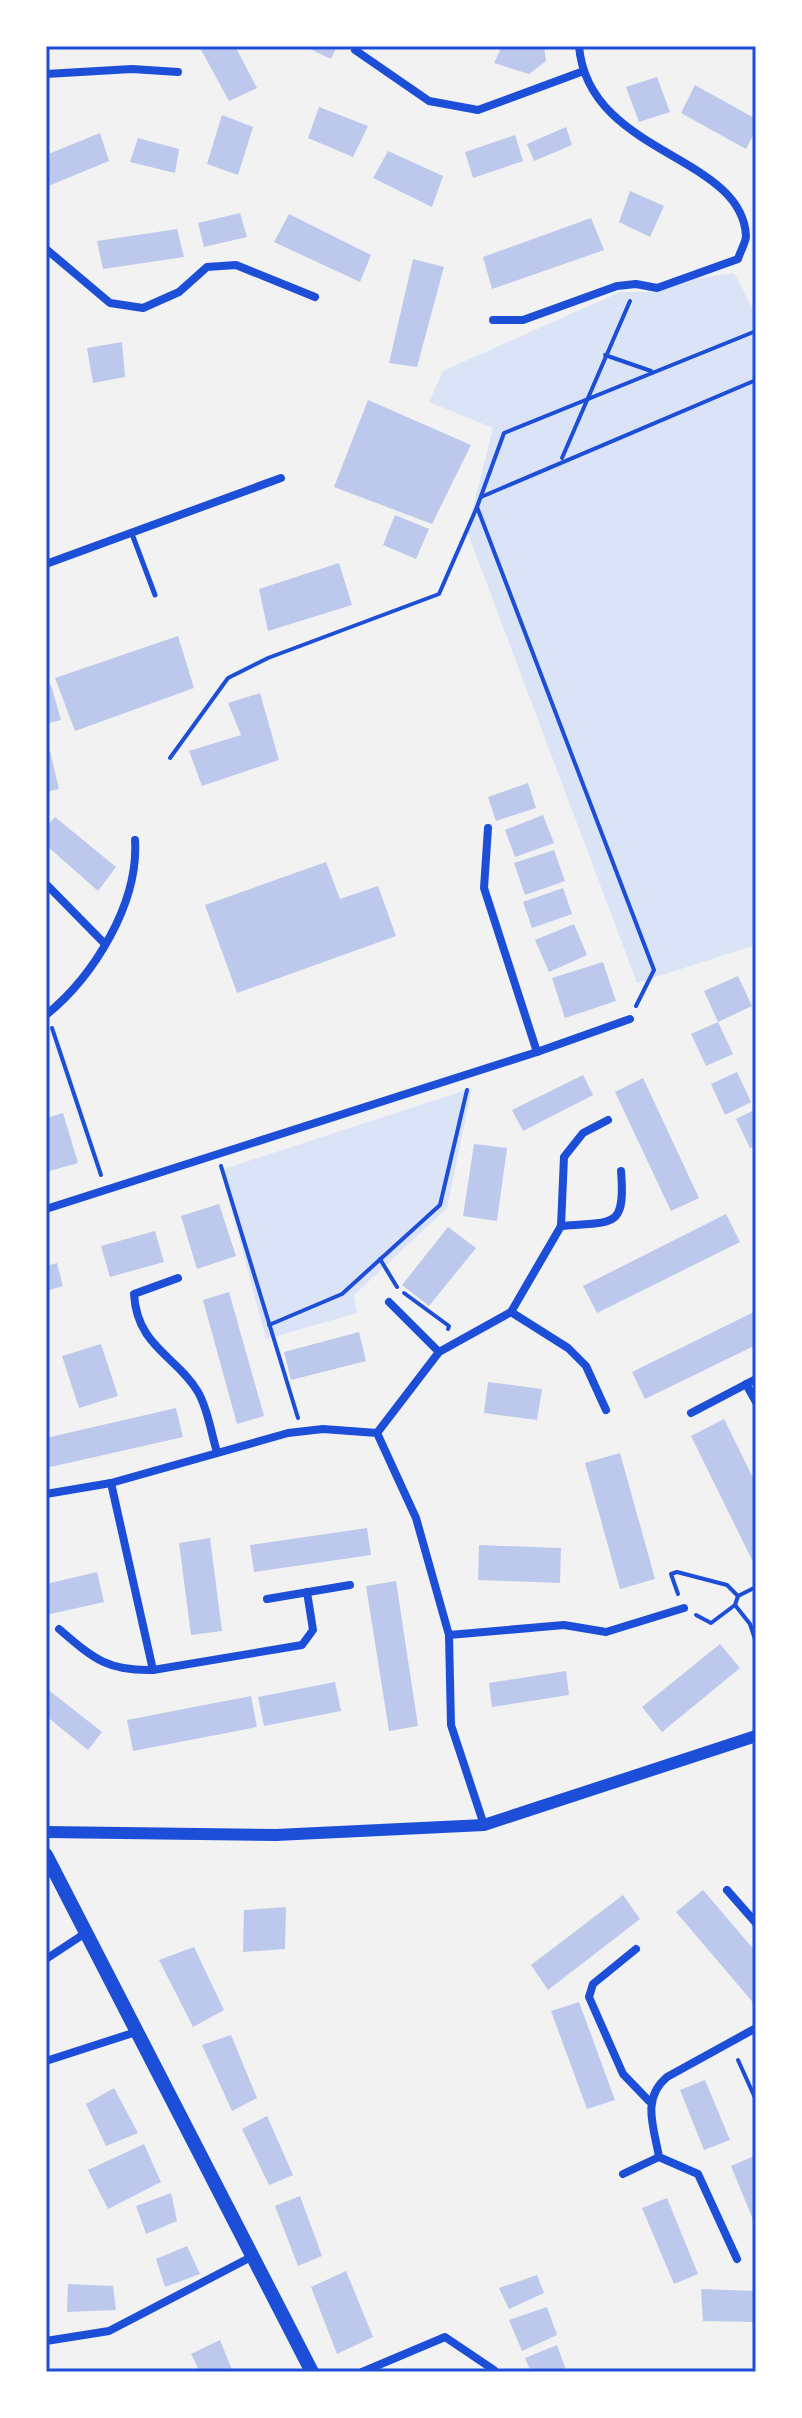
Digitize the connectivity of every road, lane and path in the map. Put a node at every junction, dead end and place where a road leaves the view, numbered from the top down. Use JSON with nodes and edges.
{"nodes":[{"id":1,"x":579,"y":46,"type":"edge"},
{"id":2,"x":355,"y":50,"type":"dead end"},
{"id":3,"x":178,"y":72,"type":"dead end"},
{"id":4,"x":581,"y":72,"type":"junction"},
{"id":5,"x":46,"y":74,"type":"edge"},
{"id":6,"x":46,"y":249,"type":"edge"},
{"id":7,"x":636,"y":284,"type":"junction"},
{"id":8,"x":315,"y":297,"type":"dead end"},
{"id":9,"x":493,"y":320,"type":"dead end"},
{"id":10,"x":756,"y":331,"type":"edge"},
{"id":11,"x":605,"y":355,"type":"junction"},
{"id":12,"x":653,"y":372,"type":"junction"},
{"id":13,"x":756,"y":380,"type":"edge"},
{"id":14,"x":590,"y":397,"type":"junction"},
{"id":15,"x":561,"y":460,"type":"junction"},
{"id":16,"x":281,"y":478,"type":"dead end"},
{"id":17,"x":481,"y":497,"type":"junction"},
{"id":18,"x":477,"y":507,"type":"junction"},
{"id":19,"x":132,"y":533,"type":"junction"},
{"id":20,"x":46,"y":564,"type":"edge"},
{"id":21,"x":155,"y":595,"type":"dead end"},
{"id":22,"x":170,"y":758,"type":"dead end"},
{"id":23,"x":488,"y":828,"type":"dead end"},
{"id":24,"x":135,"y":840,"type":"dead end"},
{"id":25,"x":46,"y":884,"type":"edge"},
{"id":26,"x":104,"y":943,"type":"junction"},
{"id":27,"x":47,"y":1015,"type":"edge"},
{"id":28,"x":630,"y":1019,"type":"joint"},
{"id":29,"x":537,"y":1052,"type":"junction"},
{"id":30,"x":470,"y":1074,"type":"junction"},
{"id":31,"x":608,"y":1120,"type":"dead end"},
{"id":32,"x":217,"y":1155,"type":"junction"},
{"id":33,"x":621,"y":1171,"type":"dead end"},
{"id":34,"x":106,"y":1190,"type":"junction"},
{"id":35,"x":46,"y":1209,"type":"edge"},
{"id":36,"x":561,"y":1226,"type":"junction"},
{"id":37,"x":380,"y":1259,"type":"junction"},
{"id":38,"x":178,"y":1278,"type":"dead end"},
{"id":39,"x":389,"y":1302,"type":"dead end"},
{"id":40,"x":511,"y":1312,"type":"junction"},
{"id":41,"x":269,"y":1325,"type":"junction"},
{"id":42,"x":439,"y":1352,"type":"junction"},
{"id":43,"x":756,"y":1379,"type":"edge"},
{"id":44,"x":746,"y":1384,"type":"junction"},
{"id":45,"x":756,"y":1402,"type":"edge"},
{"id":46,"x":606,"y":1410,"type":"dead end"},
{"id":47,"x":691,"y":1413,"type":"dead end"},
{"id":48,"x":302,"y":1432,"type":"junction"},
{"id":49,"x":377,"y":1433,"type":"junction"},
{"id":50,"x":217,"y":1452,"type":"junction"},
{"id":51,"x":111,"y":1483,"type":"junction"},
{"id":52,"x":46,"y":1494,"type":"edge"},
{"id":53,"x":350,"y":1585,"type":"dead end"},
{"id":54,"x":756,"y":1587,"type":"edge"},
{"id":55,"x":307,"y":1592,"type":"junction"},
{"id":56,"x":738,"y":1596,"type":"junction"},
{"id":57,"x":267,"y":1599,"type":"dead end"},
{"id":58,"x":735,"y":1605,"type":"junction"},
{"id":59,"x":684,"y":1608,"type":"junction"},
{"id":60,"x":59,"y":1629,"type":"dead end"},
{"id":61,"x":449,"y":1635,"type":"junction"},
{"id":62,"x":756,"y":1642,"type":"edge"},
{"id":63,"x":153,"y":1670,"type":"junction"},
{"id":64,"x":756,"y":1736,"type":"edge"},
{"id":65,"x":484,"y":1825,"type":"junction"},
{"id":66,"x":46,"y":1832,"type":"edge"},
{"id":67,"x":46,"y":1855,"type":"edge"},
{"id":68,"x":727,"y":1890,"type":"dead end"},
{"id":69,"x":756,"y":1923,"type":"edge"},
{"id":70,"x":84,"y":1934,"type":"junction"},
{"id":71,"x":636,"y":1949,"type":"dead end"},
{"id":72,"x":46,"y":1959,"type":"edge"},
{"id":73,"x":756,"y":2028,"type":"edge"},
{"id":74,"x":136,"y":2032,"type":"junction"},
{"id":75,"x":738,"y":2060,"type":"dead end"},
{"id":76,"x":46,"y":2061,"type":"edge"},
{"id":77,"x":756,"y":2100,"type":"edge"},
{"id":78,"x":649,"y":2101,"type":"junction"},
{"id":79,"x":659,"y":2157,"type":"junction"},
{"id":80,"x":623,"y":2174,"type":"dead end"},
{"id":81,"x":254,"y":2255,"type":"junction"},
{"id":82,"x":737,"y":2259,"type":"dead end"},
{"id":83,"x":46,"y":2341,"type":"edge"},
{"id":84,"x":494,"y":2370,"type":"edge"},
{"id":85,"x":312,"y":2372,"type":"edge"},
{"id":86,"x":362,"y":2372,"type":"edge"}],
"edges":[{"from":1,"to":4,"type":"street"},
{"from":2,"to":4,"type":"street"},
{"from":3,"to":5,"type":"street"},
{"from":4,"to":7,"type":"street"},
{"from":6,"to":8,"type":"street"},
{"from":7,"to":9,"type":"street"},
{"from":7,"to":11,"type":"path"},
{"from":10,"to":12,"type":"path"},
{"from":11,"to":12,"type":"path"},
{"from":11,"to":14,"type":"path"},
{"from":12,"to":14,"type":"path"},
{"from":13,"to":15,"type":"path"},
{"from":14,"to":15,"type":"path"},
{"from":14,"to":17,"type":"path"},
{"from":15,"to":17,"type":"path"},
{"from":16,"to":19,"type":"street"},
{"from":17,"to":18,"type":"path"},
{"from":18,"to":22,"type":"path"},
{"from":18,"to":28,"type":"path"},
{"from":19,"to":20,"type":"street"},
{"from":19,"to":21,"type":"lane"},
{"from":23,"to":29,"type":"street"},
{"from":24,"to":26,"type":"street"},
{"from":25,"to":26,"type":"street"},
{"from":26,"to":27,"type":"street"},
{"from":27,"to":34,"type":"path"},
{"from":28,"to":29,"type":"street"},
{"from":29,"to":30,"type":"street"},
{"from":30,"to":32,"type":"street"},
{"from":30,"to":37,"type":"path"},
{"from":31,"to":36,"type":"street"},
{"from":32,"to":34,"type":"street"},
{"from":32,"to":41,"type":"path"},
{"from":33,"to":36,"type":"street"},
{"from":34,"to":35,"type":"street"},
{"from":36,"to":40,"type":"street"},
{"from":37,"to":41,"type":"path"},
{"from":37,"to":42,"type":"path"},
{"from":38,"to":50,"type":"street"},
{"from":39,"to":42,"type":"street"},
{"from":40,"to":42,"type":"street"},
{"from":40,"to":46,"type":"street"},
{"from":41,"to":48,"type":"path"},
{"from":42,"to":49,"type":"street"},
{"from":43,"to":44,"type":"street"},
{"from":44,"to":45,"type":"street"},
{"from":44,"to":47,"type":"street"},
{"from":48,"to":49,"type":"street"},
{"from":48,"to":50,"type":"street"},
{"from":49,"to":61,"type":"street"},
{"from":50,"to":51,"type":"street"},
{"from":51,"to":52,"type":"street"},
{"from":51,"to":63,"type":"street"},
{"from":53,"to":55,"type":"street"},
{"from":54,"to":56,"type":"path"},
{"from":55,"to":57,"type":"street"},
{"from":55,"to":63,"type":"street"},
{"from":56,"to":58,"type":"path"},
{"from":56,"to":59,"type":"path"},
{"from":58,"to":59,"type":"path"},
{"from":58,"to":62,"type":"path"},
{"from":59,"to":61,"type":"street"},
{"from":60,"to":63,"type":"street"},
{"from":61,"to":65,"type":"street"},
{"from":64,"to":65,"type":"street"},
{"from":65,"to":66,"type":"street"},
{"from":67,"to":70,"type":"main road"},
{"from":68,"to":69,"type":"street"},
{"from":70,"to":72,"type":"street"},
{"from":70,"to":74,"type":"main road"},
{"from":71,"to":78,"type":"street"},
{"from":73,"to":78,"type":"street"},
{"from":74,"to":76,"type":"street"},
{"from":74,"to":81,"type":"main road"},
{"from":75,"to":77,"type":"path"},
{"from":78,"to":79,"type":"street"},
{"from":79,"to":80,"type":"street"},
{"from":79,"to":82,"type":"street"},
{"from":81,"to":83,"type":"street"},
{"from":81,"to":85,"type":"main road"},
{"from":84,"to":86,"type":"street"}]}
